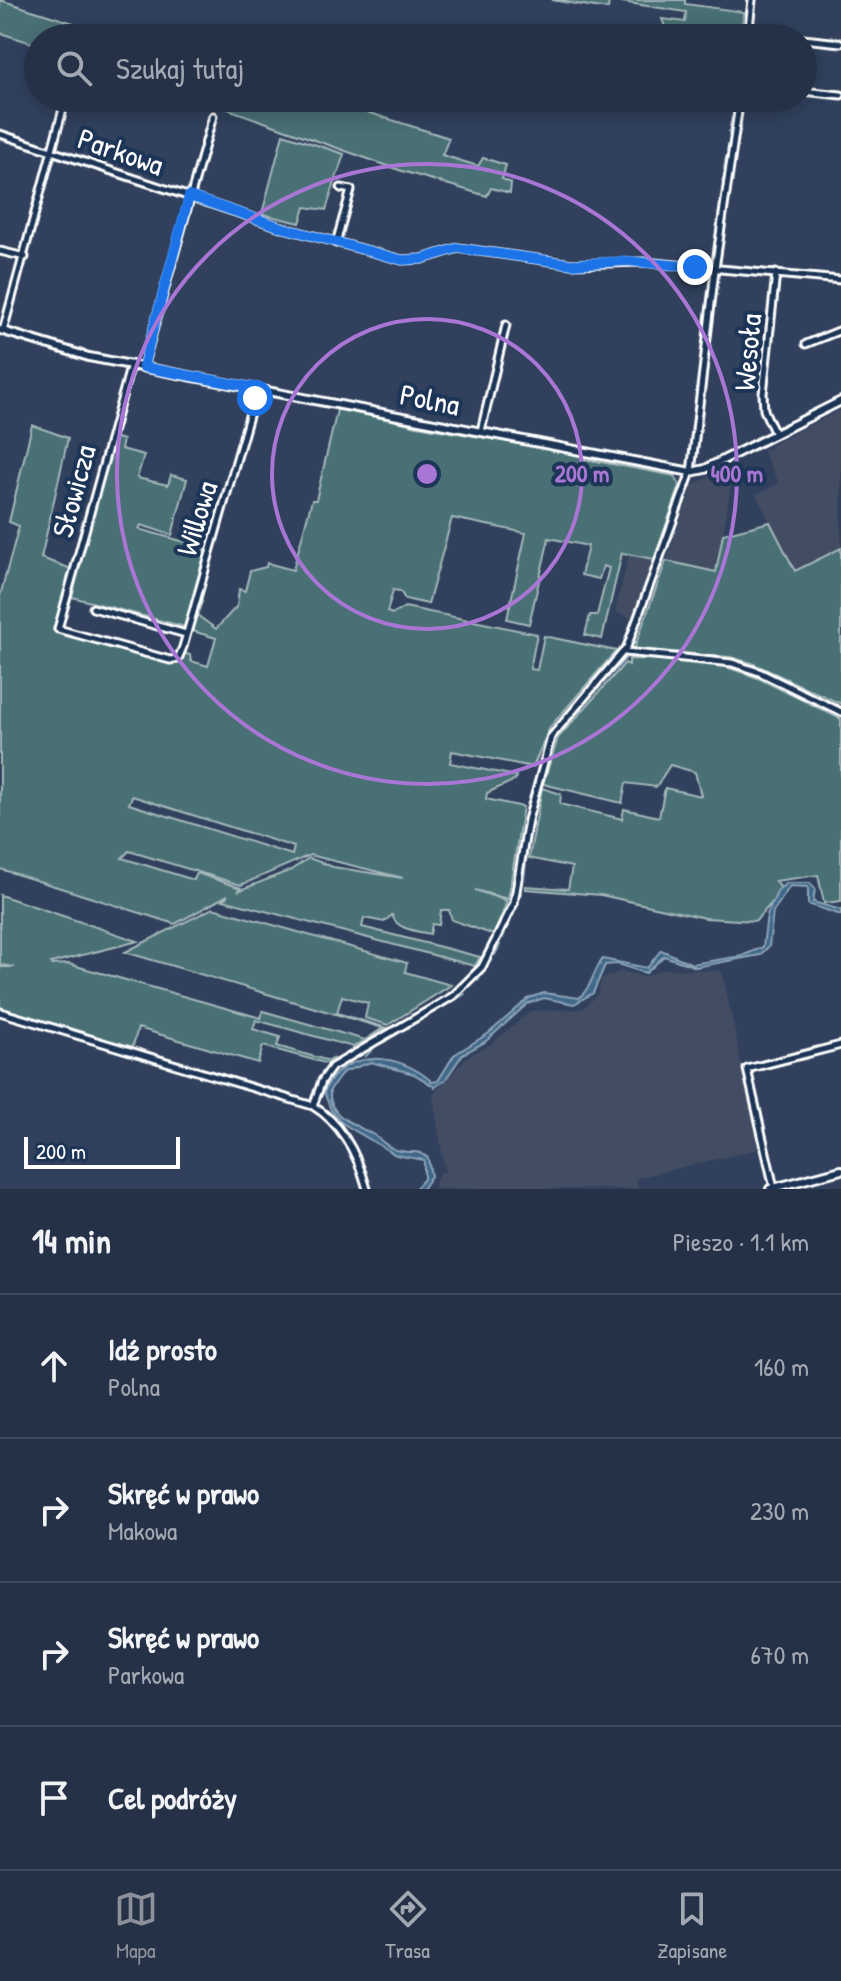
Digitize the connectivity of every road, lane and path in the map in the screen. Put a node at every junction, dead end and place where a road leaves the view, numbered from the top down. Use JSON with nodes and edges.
{"nodes":[{"id":1,"x":752,"y":0,"type":"edge"},
{"id":2,"x":749,"y":24,"type":"edge"},
{"id":3,"x":817,"y":40,"type":"edge"},
{"id":4,"x":841,"y":43,"type":"edge"},
{"id":5,"x":817,"y":92,"type":"edge"},
{"id":6,"x":841,"y":95,"type":"edge"},
{"id":7,"x":62,"y":112,"type":"edge"},
{"id":8,"x":738,"y":112,"type":"edge"},
{"id":9,"x":213,"y":116,"type":"dead end"},
{"id":10,"x":0,"y":134,"type":"edge"},
{"id":11,"x":51,"y":151,"type":"junction"},
{"id":12,"x":341,"y":188,"type":"dead end"},
{"id":13,"x":189,"y":196,"type":"junction"},
{"id":14,"x":336,"y":243,"type":"junction"},
{"id":15,"x":0,"y":251,"type":"edge"},
{"id":16,"x":25,"y":257,"type":"junction"},
{"id":17,"x":715,"y":269,"type":"junction"},
{"id":18,"x":776,"y":273,"type":"junction"},
{"id":19,"x":841,"y":280,"type":"edge"},
{"id":20,"x":506,"y":325,"type":"dead end"},
{"id":21,"x":2,"y":330,"type":"edge"},
{"id":22,"x":841,"y":330,"type":"edge"},
{"id":23,"x":806,"y":344,"type":"dead end"},
{"id":24,"x":131,"y":364,"type":"junction"},
{"id":25,"x":143,"y":367,"type":"junction"},
{"id":26,"x":257,"y":388,"type":"junction"},
{"id":27,"x":841,"y":401,"type":"edge"},
{"id":28,"x":481,"y":431,"type":"junction"},
{"id":29,"x":775,"y":434,"type":"junction"},
{"id":30,"x":691,"y":472,"type":"junction"},
{"id":31,"x":93,"y":608,"type":"dead end"},
{"id":32,"x":186,"y":634,"type":"junction"},
{"id":33,"x":625,"y":652,"type":"junction"},
{"id":34,"x":176,"y":660,"type":"joint"},
{"id":35,"x":841,"y":712,"type":"edge"},
{"id":36,"x":0,"y":1012,"type":"edge"},
{"id":37,"x":841,"y":1045,"type":"edge"},
{"id":38,"x":313,"y":1106,"type":"junction"},
{"id":39,"x":841,"y":1170,"type":"edge"},
{"id":40,"x":772,"y":1188,"type":"edge"},
{"id":41,"x":367,"y":1189,"type":"edge"}],
"edges":[{"from":1,"to":2,"type":"street"},
{"from":3,"to":4,"type":"street"},
{"from":5,"to":6,"type":"street"},
{"from":7,"to":11,"type":"street"},
{"from":8,"to":17,"type":"street"},
{"from":9,"to":13,"type":"street"},
{"from":10,"to":11,"type":"street","name":"Parkowa"},
{"from":11,"to":13,"type":"street","name":"Parkowa"},
{"from":11,"to":16,"type":"street"},
{"from":12,"to":14,"type":"street"},
{"from":13,"to":14,"type":"street","name":"Parkowa"},
{"from":13,"to":25,"type":"street"},
{"from":14,"to":17,"type":"street","name":"Parkowa"},
{"from":15,"to":16,"type":"street"},
{"from":16,"to":21,"type":"street"},
{"from":17,"to":18,"type":"street","name":"Parkowa"},
{"from":17,"to":30,"type":"street"},
{"from":18,"to":19,"type":"street","name":"Parkowa"},
{"from":18,"to":29,"type":"street","name":"Wesoła"},
{"from":20,"to":28,"type":"street"},
{"from":21,"to":24,"type":"street","name":"Polna"},
{"from":22,"to":23,"type":"street"},
{"from":24,"to":25,"type":"street","name":"Polna"},
{"from":24,"to":34,"type":"street","name":"Słowicza"},
{"from":25,"to":26,"type":"street","name":"Polna"},
{"from":26,"to":28,"type":"street","name":"Polna"},
{"from":26,"to":32,"type":"street","name":"Willowa"},
{"from":27,"to":29,"type":"street"},
{"from":28,"to":30,"type":"street","name":"Polna"},
{"from":29,"to":30,"type":"street"},
{"from":30,"to":33,"type":"street"},
{"from":31,"to":32,"type":"street"},
{"from":32,"to":34,"type":"street","name":"Willowa"},
{"from":33,"to":35,"type":"street"},
{"from":33,"to":38,"type":"street"},
{"from":36,"to":38,"type":"street"},
{"from":37,"to":40,"type":"street"},
{"from":38,"to":41,"type":"street"},
{"from":39,"to":40,"type":"street"}]}
